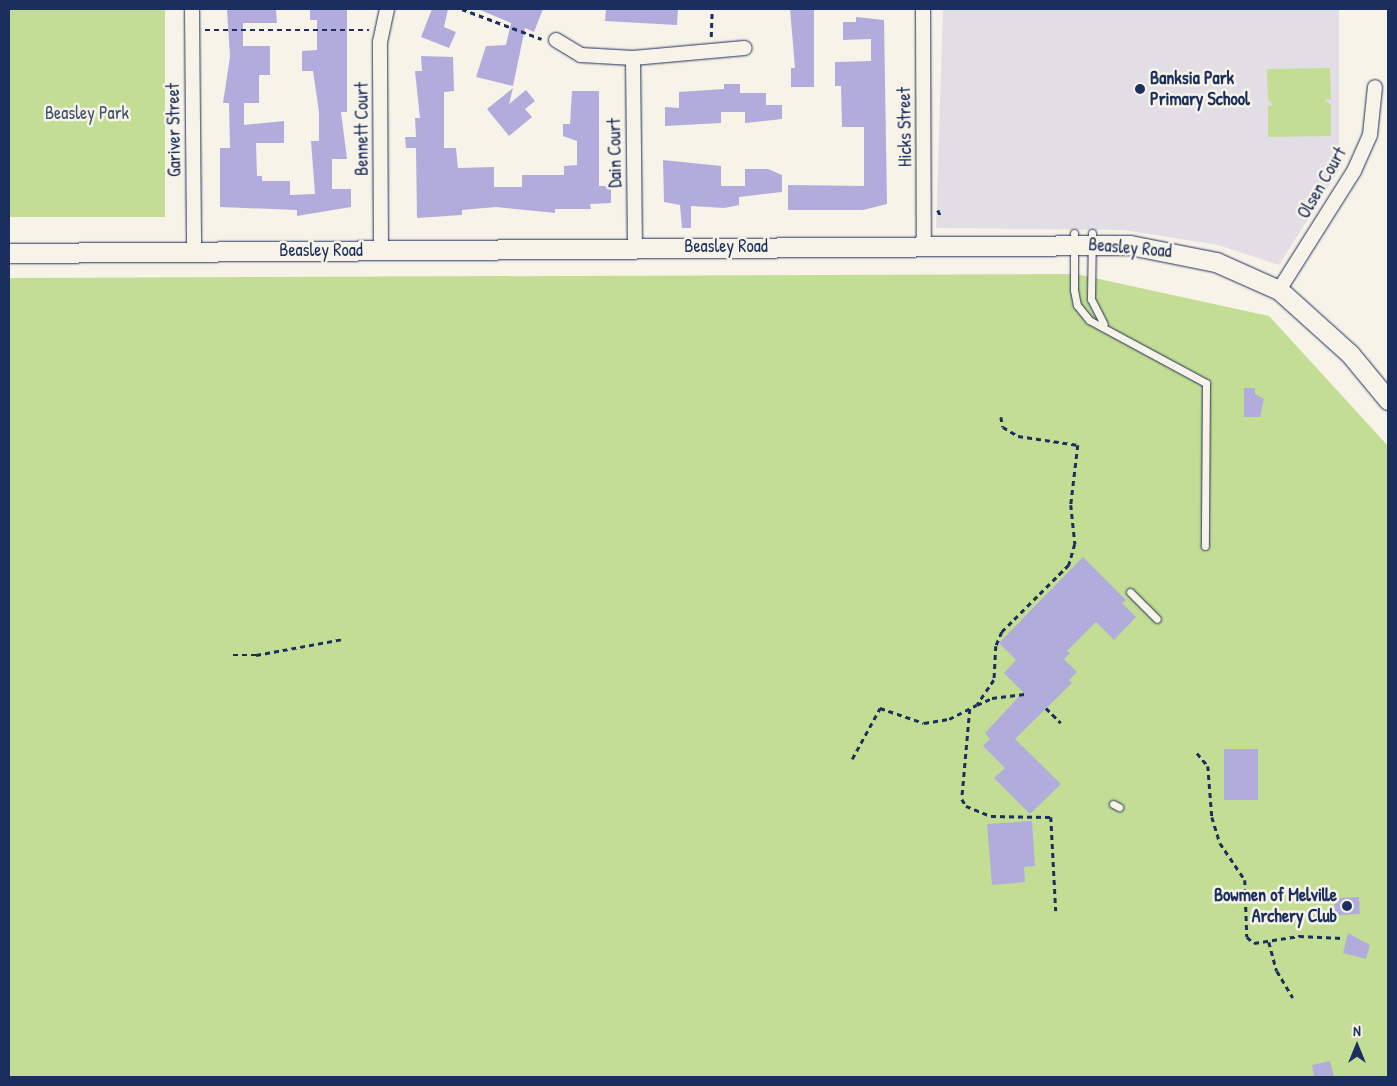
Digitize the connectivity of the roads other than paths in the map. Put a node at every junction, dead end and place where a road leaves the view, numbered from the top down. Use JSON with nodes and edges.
{"nodes":[{"id":1,"x":192,"y":9,"type":"edge"},
{"id":2,"x":387,"y":9,"type":"edge"},
{"id":3,"x":923,"y":9,"type":"edge"},
{"id":4,"x":556,"y":40,"type":"road end"},
{"id":5,"x":745,"y":48,"type":"dead end"},
{"id":6,"x":633,"y":58,"type":"junction"},
{"id":7,"x":1375,"y":87,"type":"dead end"},
{"id":8,"x":1083,"y":238,"type":"junction"},
{"id":9,"x":924,"y":240,"type":"junction"},
{"id":10,"x":635,"y":243,"type":"junction"},
{"id":11,"x":9,"y":244,"type":"edge"},
{"id":12,"x":381,"y":245,"type":"junction"},
{"id":13,"x":194,"y":247,"type":"junction"},
{"id":14,"x":9,"y":253,"type":"edge"},
{"id":15,"x":1282,"y":286,"type":"junction"},
{"id":16,"x":1104,"y":324,"type":"junction"},
{"id":17,"x":1388,"y":382,"type":"edge"},
{"id":18,"x":1388,"y":400,"type":"edge"},
{"id":19,"x":1205,"y":546,"type":"dead end"},
{"id":20,"x":1130,"y":592,"type":"dead end"},
{"id":21,"x":1157,"y":618,"type":"dead end"}],
"edges":[{"from":1,"to":13,"type":"street","name":"Gariver Street"},
{"from":2,"to":12,"type":"street","name":"Bennett Court"},
{"from":3,"to":9,"type":"street","name":"Hicks Street"},
{"from":4,"to":6,"type":"street"},
{"from":5,"to":6,"type":"street"},
{"from":6,"to":10,"type":"street","name":"Dain Court"},
{"from":7,"to":15,"type":"street","name":"Olsen Court"},
{"from":8,"to":9,"type":"main road","name":"Beasley Road"},
{"from":8,"to":15,"type":"main road","name":"Beasley Road"},
{"from":8,"to":16,"type":"lane"},
{"from":8,"to":16,"type":"lane"},
{"from":9,"to":10,"type":"main road","name":"Beasley Road"},
{"from":10,"to":12,"type":"main road","name":"Beasley Road"},
{"from":11,"to":13,"type":"main road","name":"Beasley Road"},
{"from":12,"to":13,"type":"main road","name":"Beasley Road"},
{"from":13,"to":14,"type":"main road","name":"Beasley Road"},
{"from":15,"to":17,"type":"main road","name":"Beasley Road"},
{"from":15,"to":18,"type":"main road","name":"Beasley Road"},
{"from":16,"to":19,"type":"lane"},
{"from":20,"to":21,"type":"lane"}]}
